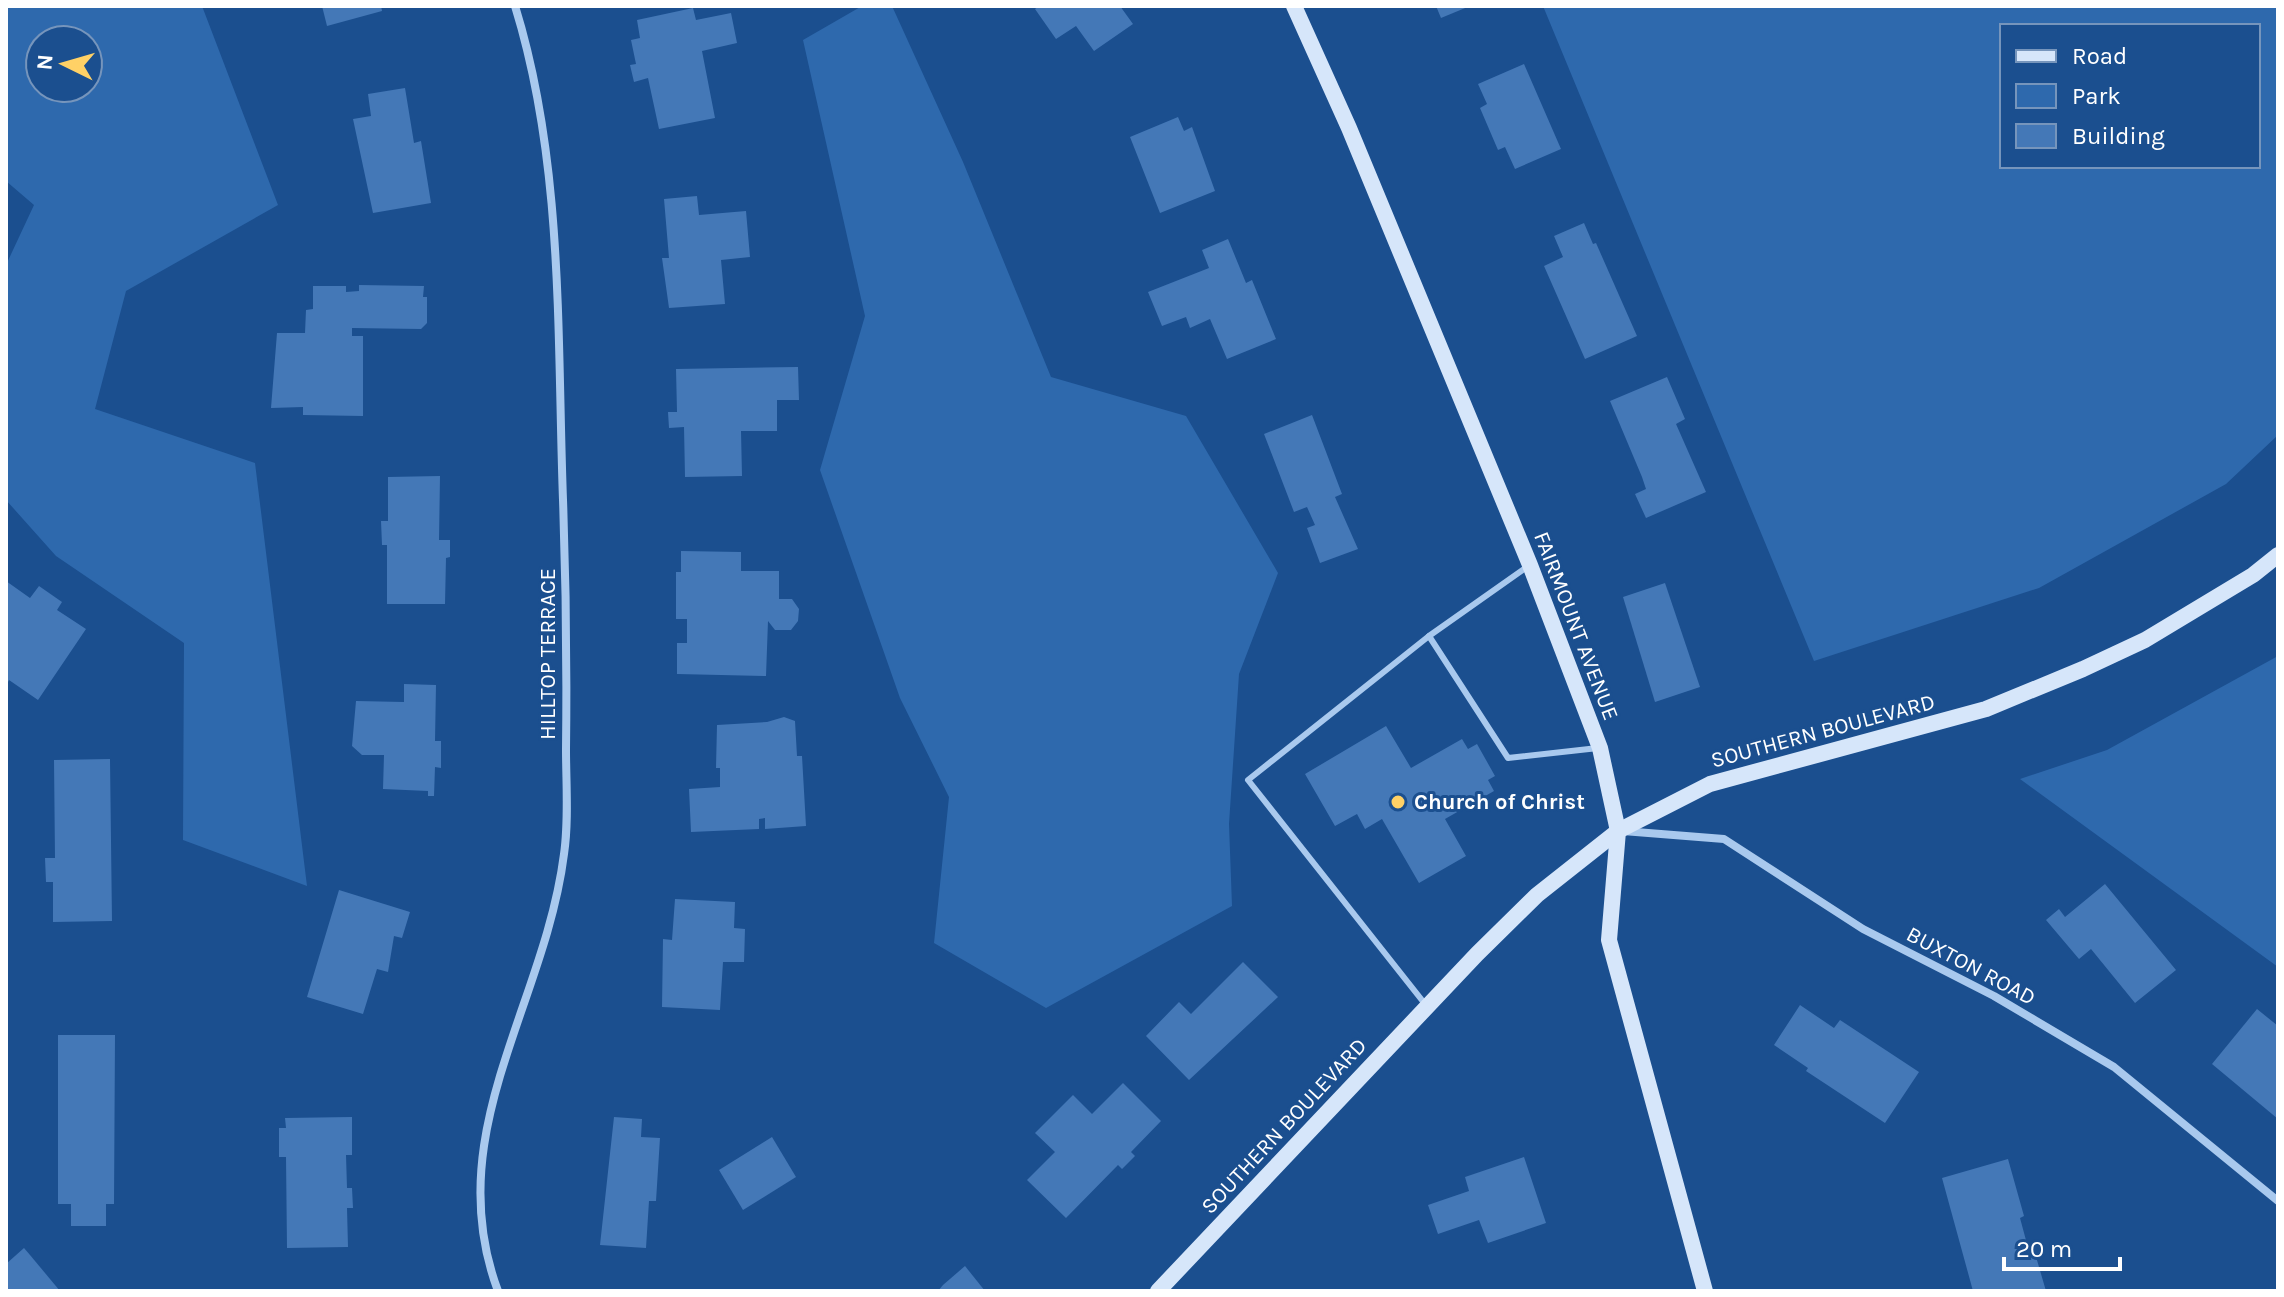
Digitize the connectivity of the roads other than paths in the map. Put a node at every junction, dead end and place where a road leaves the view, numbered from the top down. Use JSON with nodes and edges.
{"nodes":[{"id":1,"x":515,"y":6,"type":"edge"},
{"id":2,"x":1294,"y":6,"type":"edge"},
{"id":3,"x":2278,"y":555,"type":"edge"},
{"id":4,"x":1530,"y":565,"type":"junction"},
{"id":5,"x":1429,"y":636,"type":"junction"},
{"id":6,"x":1600,"y":748,"type":"junction"},
{"id":7,"x":1618,"y":831,"type":"junction"},
{"id":8,"x":1427,"y":1007,"type":"junction"},
{"id":9,"x":2278,"y":1201,"type":"edge"},
{"id":10,"x":498,"y":1291,"type":"edge"},
{"id":11,"x":1158,"y":1291,"type":"edge"},
{"id":12,"x":1705,"y":1291,"type":"edge"}],
"edges":[{"from":1,"to":10,"type":"street","name":"HILLTOP TERRACE"},
{"from":2,"to":4,"type":"main road","name":"FAIRMOUNT AVENUE"},
{"from":3,"to":7,"type":"main road","name":"SOUTHERN BOULEVARD"},
{"from":4,"to":5,"type":"lane"},
{"from":4,"to":6,"type":"main road","name":"FAIRMOUNT AVENUE"},
{"from":5,"to":6,"type":"lane"},
{"from":5,"to":8,"type":"lane"},
{"from":6,"to":7,"type":"main road","name":"FAIRMOUNT AVENUE"},
{"from":7,"to":8,"type":"main road","name":"SOUTHERN BOULEVARD"},
{"from":7,"to":9,"type":"street","name":"BUXTON ROAD"},
{"from":7,"to":12,"type":"main road","name":"FAIRMOUNT AVENUE"},
{"from":8,"to":11,"type":"main road","name":"SOUTHERN BOULEVARD"}]}
